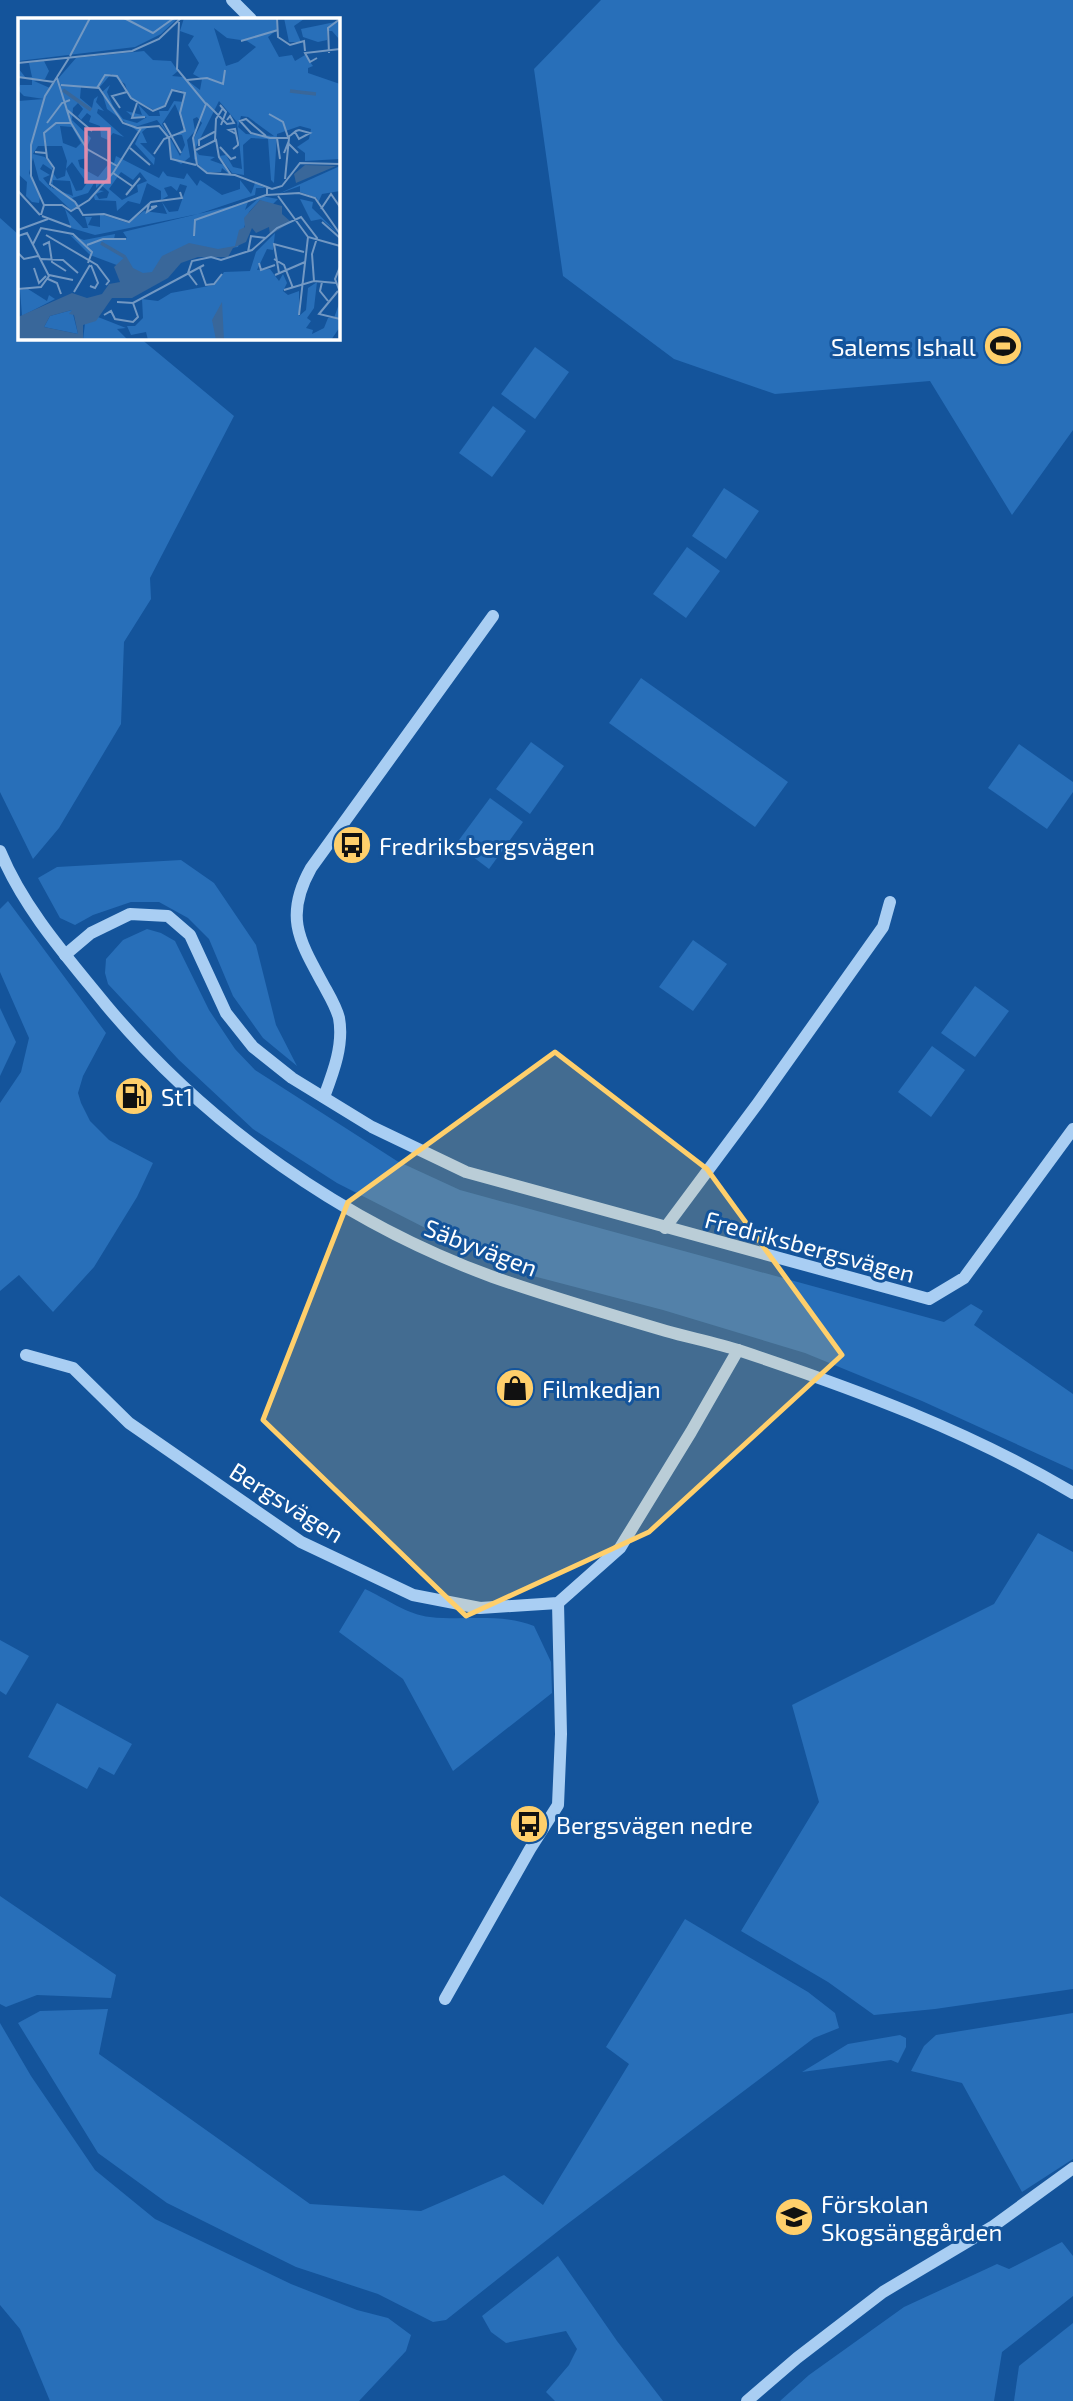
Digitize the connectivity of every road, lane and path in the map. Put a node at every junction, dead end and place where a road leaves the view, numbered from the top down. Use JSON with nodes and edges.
{"nodes":[{"id":1,"x":232,"y":0,"type":"edge"},
{"id":2,"x":249,"y":18,"type":"edge"},
{"id":3,"x":493,"y":616,"type":"dead end"},
{"id":4,"x":1,"y":853,"type":"edge"},
{"id":5,"x":890,"y":902,"type":"dead end"},
{"id":6,"x":65,"y":955,"type":"junction"},
{"id":7,"x":324,"y":1097,"type":"junction"},
{"id":8,"x":1073,"y":1129,"type":"edge"},
{"id":9,"x":665,"y":1228,"type":"junction"},
{"id":10,"x":738,"y":1350,"type":"junction"},
{"id":11,"x":26,"y":1355,"type":"dead end"},
{"id":12,"x":1073,"y":1493,"type":"edge"},
{"id":13,"x":558,"y":1603,"type":"junction"},
{"id":14,"x":445,"y":1999,"type":"dead end"},
{"id":15,"x":1073,"y":2168,"type":"edge"},
{"id":16,"x":747,"y":2401,"type":"edge"}],
"edges":[{"from":1,"to":2,"type":"street"},
{"from":3,"to":7,"type":"street"},
{"from":4,"to":6,"type":"street","name":"Säbyvägen"},
{"from":5,"to":9,"type":"street","name":"Fredriksbergsvägen"},
{"from":6,"to":7,"type":"street","name":"Fredriksbergsvägen"},
{"from":6,"to":10,"type":"street","name":"Säbyvägen"},
{"from":7,"to":9,"type":"street","name":"Fredriksbergsvägen"},
{"from":8,"to":9,"type":"street","name":"Fredriksbergsvägen"},
{"from":10,"to":12,"type":"street","name":"Säbyvägen"},
{"from":10,"to":13,"type":"street"},
{"from":11,"to":13,"type":"street","name":"Bergsvägen"},
{"from":13,"to":14,"type":"street"},
{"from":15,"to":16,"type":"street"}]}
